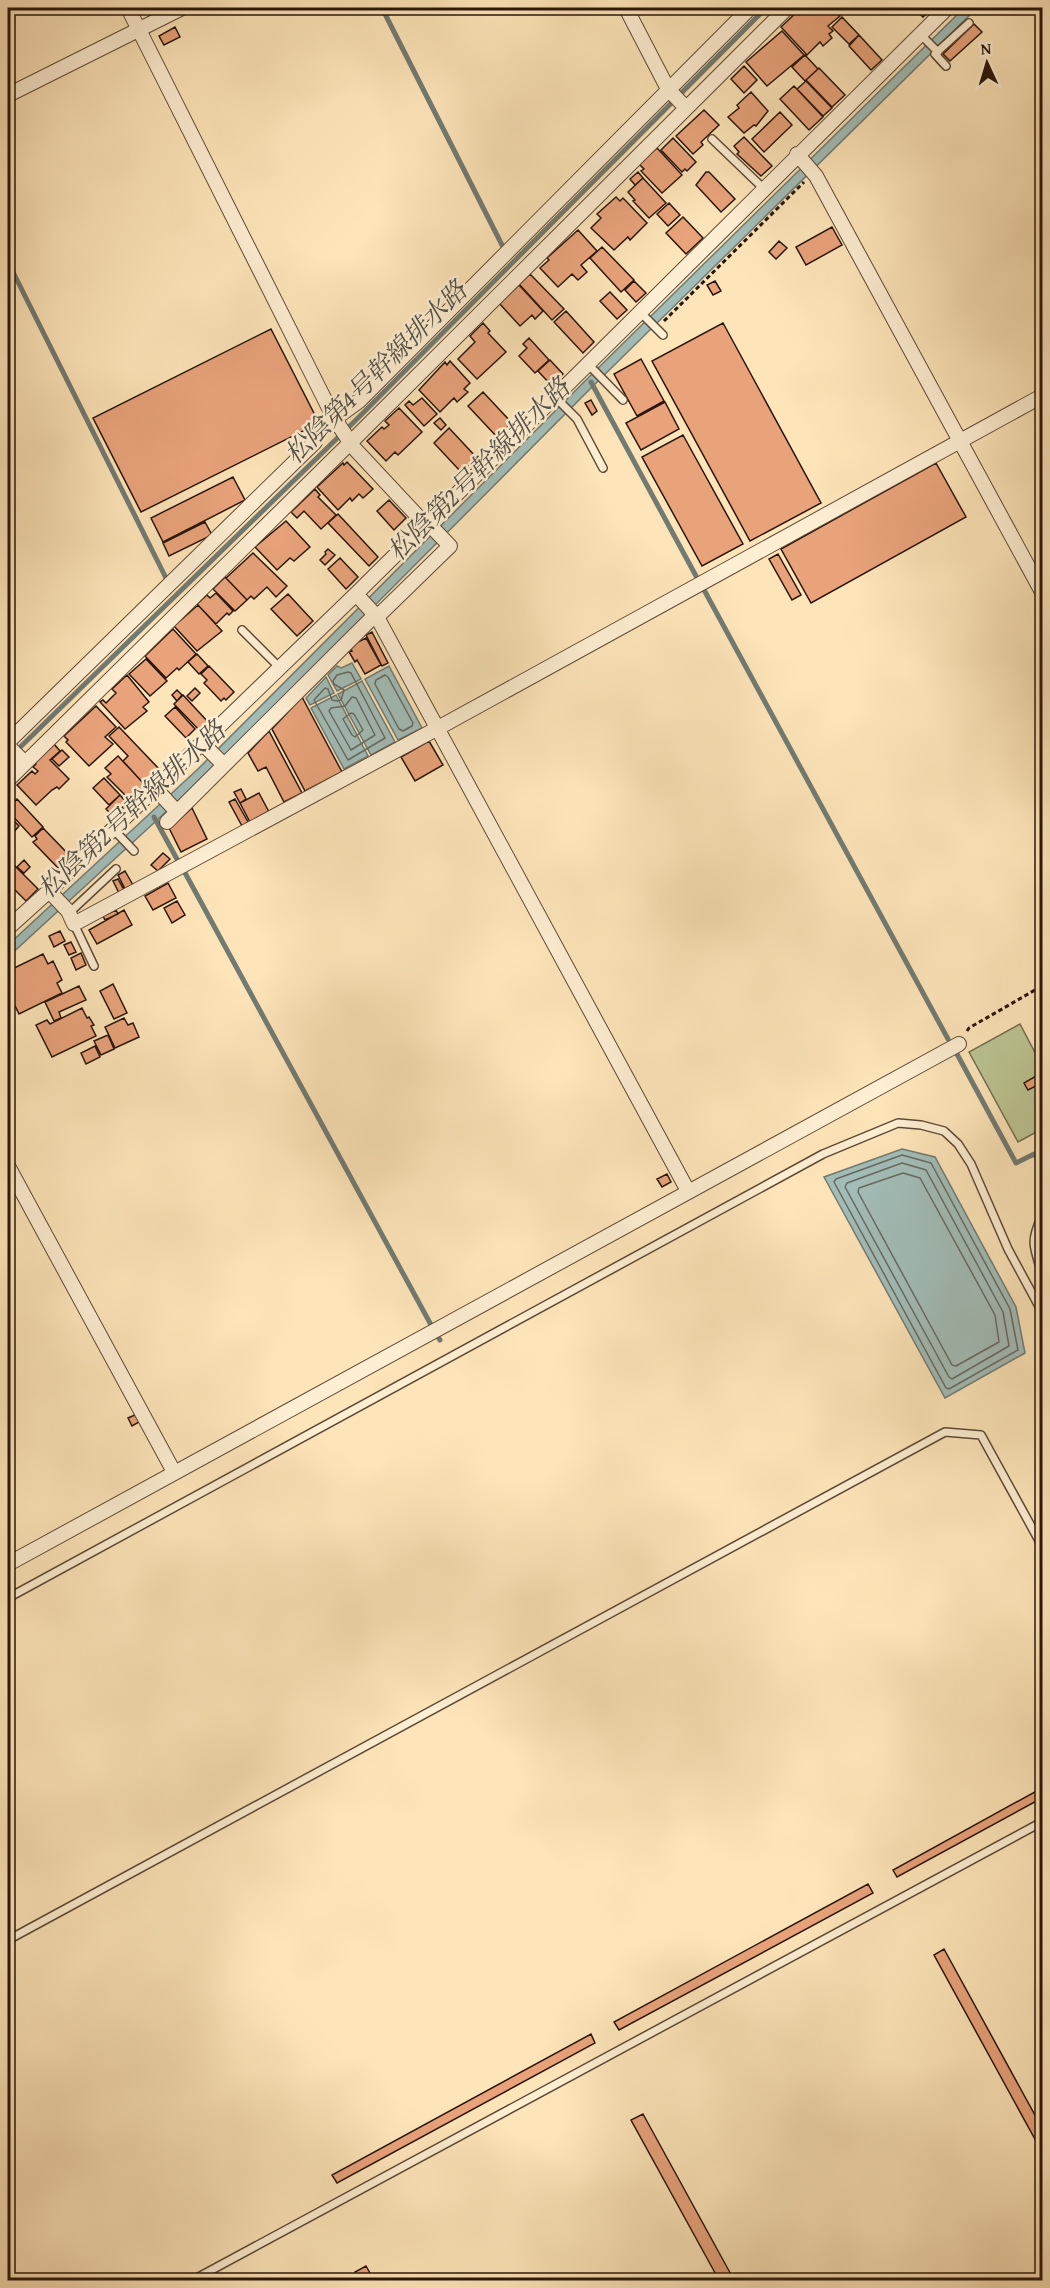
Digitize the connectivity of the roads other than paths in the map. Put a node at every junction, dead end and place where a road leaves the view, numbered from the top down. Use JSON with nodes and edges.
{"nodes":[{"id":1,"x":128,"y":8,"type":"edge"},
{"id":2,"x":182,"y":8,"type":"edge"},
{"id":3,"x":626,"y":8,"type":"edge"},
{"id":4,"x":750,"y":8,"type":"edge"},
{"id":5,"x":787,"y":8,"type":"edge"},
{"id":6,"x":947,"y":8,"type":"edge"},
{"id":7,"x":969,"y":23,"type":"dead end"},
{"id":8,"x":139,"y":30,"type":"junction"},
{"id":9,"x":922,"y":36,"type":"junction"},
{"id":10,"x":937,"y":52,"type":"junction"},
{"id":11,"x":946,"y":66,"type":"dead end"},
{"id":12,"x":669,"y":91,"type":"junction"},
{"id":13,"x":8,"y":95,"type":"edge"},
{"id":14,"x":685,"y":106,"type":"junction"},
{"id":15,"x":712,"y":139,"type":"dead end"},
{"id":16,"x":800,"y":157,"type":"junction"},
{"id":17,"x":763,"y":188,"type":"junction"},
{"id":18,"x":641,"y":313,"type":"junction"},
{"id":19,"x":663,"y":335,"type":"dead end"},
{"id":20,"x":589,"y":366,"type":"junction"},
{"id":21,"x":1042,"y":396,"type":"edge"},
{"id":22,"x":555,"y":397,"type":"junction"},
{"id":23,"x":623,"y":400,"type":"dead end"},
{"id":24,"x":336,"y":421,"type":"junction"},
{"id":25,"x":350,"y":441,"type":"junction"},
{"id":26,"x":959,"y":441,"type":"junction"},
{"id":27,"x":603,"y":468,"type":"dead end"},
{"id":28,"x":428,"y":524,"type":"junction"},
{"id":29,"x":1042,"y":592,"type":"edge"},
{"id":30,"x":358,"y":596,"type":"junction"},
{"id":31,"x":375,"y":615,"type":"junction"},
{"id":32,"x":242,"y":630,"type":"dead end"},
{"id":33,"x":280,"y":668,"type":"junction"},
{"id":34,"x":438,"y":728,"type":"junction"},
{"id":35,"x":8,"y":745,"type":"edge"},
{"id":36,"x":205,"y":746,"type":"junction"},
{"id":37,"x":24,"y":761,"type":"junction"},
{"id":38,"x":223,"y":764,"type":"junction"},
{"id":39,"x":8,"y":780,"type":"edge"},
{"id":40,"x":158,"y":792,"type":"junction"},
{"id":41,"x":116,"y":832,"type":"junction"},
{"id":42,"x":133,"y":850,"type":"dead end"},
{"id":43,"x":117,"y":869,"type":"dead end"},
{"id":44,"x":51,"y":893,"type":"junction"},
{"id":45,"x":70,"y":916,"type":"junction"},
{"id":46,"x":8,"y":928,"type":"edge"},
{"id":47,"x":94,"y":966,"type":"dead end"},
{"id":48,"x":959,"y":1044,"type":"road end"},
{"id":49,"x":8,"y":1166,"type":"edge"},
{"id":50,"x":688,"y":1191,"type":"junction"},
{"id":51,"x":1042,"y":1215,"type":"edge"},
{"id":52,"x":1042,"y":1273,"type":"edge"},
{"id":53,"x":1042,"y":1318,"type":"edge"},
{"id":54,"x":174,"y":1472,"type":"junction"},
{"id":55,"x":1042,"y":1545,"type":"edge"},
{"id":56,"x":8,"y":1564,"type":"edge"},
{"id":57,"x":8,"y":1598,"type":"edge"},
{"id":58,"x":1042,"y":1822,"type":"edge"},
{"id":59,"x":8,"y":1940,"type":"edge"},
{"id":60,"x":193,"y":2280,"type":"edge"}],
"edges":[{"from":1,"to":8,"type":"street"},
{"from":2,"to":8,"type":"street"},
{"from":3,"to":12,"type":"street"},
{"from":4,"to":12,"type":"street"},
{"from":5,"to":14,"type":"street"},
{"from":6,"to":9,"type":"street"},
{"from":7,"to":10,"type":"lane"},
{"from":8,"to":13,"type":"street"},
{"from":8,"to":24,"type":"street"},
{"from":9,"to":10,"type":"lane"},
{"from":9,"to":16,"type":"street"},
{"from":10,"to":11,"type":"lane"},
{"from":12,"to":14,"type":"street"},
{"from":12,"to":24,"type":"street"},
{"from":14,"to":25,"type":"street"},
{"from":15,"to":17,"type":"lane"},
{"from":16,"to":17,"type":"street"},
{"from":16,"to":26,"type":"street"},
{"from":17,"to":18,"type":"street"},
{"from":18,"to":19,"type":"lane"},
{"from":18,"to":20,"type":"street"},
{"from":20,"to":22,"type":"street"},
{"from":20,"to":23,"type":"lane"},
{"from":21,"to":26,"type":"street"},
{"from":22,"to":27,"type":"lane"},
{"from":22,"to":28,"type":"street"},
{"from":24,"to":25,"type":"street"},
{"from":24,"to":35,"type":"street"},
{"from":25,"to":28,"type":"street"},
{"from":25,"to":37,"type":"street"},
{"from":26,"to":29,"type":"street"},
{"from":26,"to":34,"type":"street"},
{"from":28,"to":30,"type":"street"},
{"from":28,"to":31,"type":"street"},
{"from":30,"to":31,"type":"street"},
{"from":30,"to":33,"type":"street"},
{"from":31,"to":34,"type":"street"},
{"from":31,"to":38,"type":"street"},
{"from":32,"to":33,"type":"lane"},
{"from":33,"to":36,"type":"street"},
{"from":34,"to":45,"type":"street"},
{"from":34,"to":50,"type":"street"},
{"from":35,"to":37,"type":"street"},
{"from":36,"to":38,"type":"street"},
{"from":36,"to":40,"type":"street"},
{"from":37,"to":39,"type":"street"},
{"from":38,"to":40,"type":"street"},
{"from":40,"to":41,"type":"street"},
{"from":41,"to":42,"type":"lane"},
{"from":41,"to":44,"type":"street"},
{"from":43,"to":45,"type":"lane"},
{"from":44,"to":45,"type":"street"},
{"from":44,"to":46,"type":"street"},
{"from":45,"to":47,"type":"lane"},
{"from":48,"to":50,"type":"street"},
{"from":49,"to":54,"type":"street"},
{"from":50,"to":54,"type":"street"},
{"from":51,"to":52,"type":"lane"},
{"from":53,"to":57,"type":"lane"},
{"from":54,"to":56,"type":"street"},
{"from":55,"to":59,"type":"lane"},
{"from":58,"to":60,"type":"lane"}]}
